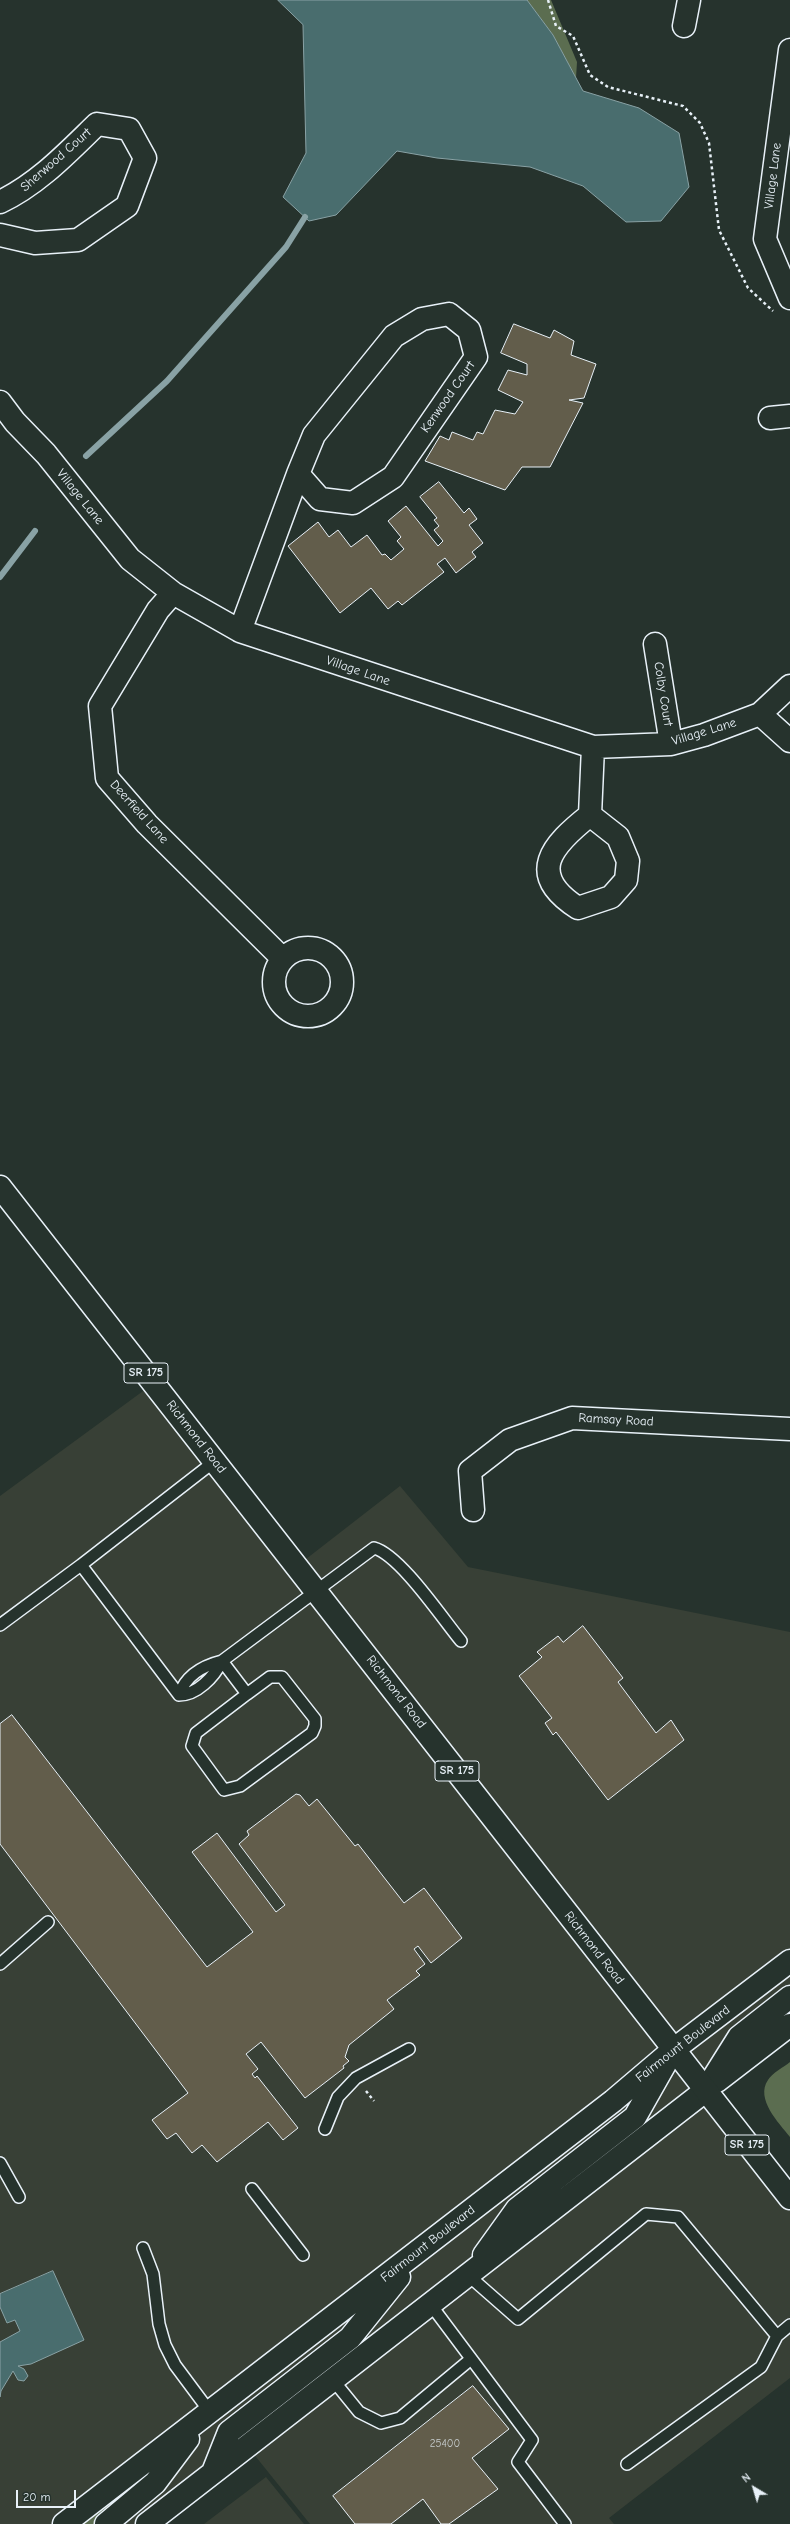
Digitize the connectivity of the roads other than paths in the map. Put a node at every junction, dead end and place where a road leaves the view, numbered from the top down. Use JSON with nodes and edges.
{"nodes":[{"id":1,"x":689,"y":0,"type":"edge"},
{"id":2,"x":684,"y":26,"type":"dead end"},
{"id":3,"x":790,"y":50,"type":"edge"},
{"id":4,"x":787,"y":95,"type":"edge"},
{"id":5,"x":0,"y":202,"type":"edge"},
{"id":6,"x":0,"y":235,"type":"edge"},
{"id":7,"x":784,"y":306,"type":"edge"},
{"id":8,"x":0,"y":402,"type":"edge"},
{"id":9,"x":8,"y":428,"type":"edge"},
{"id":10,"x":298,"y":474,"type":"junction"},
{"id":11,"x":173,"y":593,"type":"junction"},
{"id":12,"x":240,"y":632,"type":"junction"},
{"id":13,"x":655,"y":644,"type":"dead end"},
{"id":14,"x":790,"y":686,"type":"edge"},
{"id":15,"x":760,"y":714,"type":"junction"},
{"id":16,"x":790,"y":741,"type":"edge"},
{"id":17,"x":671,"y":744,"type":"junction"},
{"id":18,"x":593,"y":747,"type":"junction"},
{"id":19,"x":590,"y":816,"type":"dead end"},
{"id":20,"x":283,"y":959,"type":"dead end"},
{"id":21,"x":0,"y":1187,"type":"edge"},
{"id":22,"x":790,"y":1429,"type":"edge"},
{"id":23,"x":216,"y":1461,"type":"junction"},
{"id":24,"x":473,"y":1510,"type":"dead end"},
{"id":25,"x":81,"y":1565,"type":"junction"},
{"id":26,"x":316,"y":1590,"type":"junction"},
{"id":27,"x":0,"y":1624,"type":"edge"},
{"id":28,"x":461,"y":1641,"type":"dead end"},
{"id":29,"x":222,"y":1662,"type":"junction"},
{"id":30,"x":247,"y":1694,"type":"junction"},
{"id":31,"x":48,"y":1922,"type":"dead end"},
{"id":32,"x":790,"y":1961,"type":"edge"},
{"id":33,"x":0,"y":1964,"type":"edge"},
{"id":34,"x":790,"y":1997,"type":"edge"},
{"id":35,"x":790,"y":2025,"type":"edge"},
{"id":36,"x":409,"y":2049,"type":"dead end"},
{"id":37,"x":673,"y":2050,"type":"junction"},
{"id":38,"x":705,"y":2091,"type":"junction"},
{"id":39,"x":325,"y":2129,"type":"dead end"},
{"id":40,"x":0,"y":2163,"type":"edge"},
{"id":41,"x":252,"y":2189,"type":"dead end"},
{"id":42,"x":19,"y":2197,"type":"dead end"},
{"id":43,"x":790,"y":2198,"type":"edge"},
{"id":44,"x":143,"y":2248,"type":"dead end"},
{"id":45,"x":422,"y":2248,"type":"junction"},
{"id":46,"x":303,"y":2255,"type":"dead end"},
{"id":47,"x":469,"y":2276,"type":"junction"},
{"id":48,"x":430,"y":2305,"type":"junction"},
{"id":49,"x":790,"y":2325,"type":"edge"},
{"id":50,"x":777,"y":2336,"type":"junction"},
{"id":51,"x":471,"y":2359,"type":"junction"},
{"id":52,"x":333,"y":2380,"type":"junction"},
{"id":53,"x":210,"y":2412,"type":"junction"},
{"id":54,"x":627,"y":2464,"type":"dead end"},
{"id":55,"x":212,"y":2474,"type":"junction"},
{"id":56,"x":64,"y":2524,"type":"edge"},
{"id":57,"x":106,"y":2524,"type":"edge"},
{"id":58,"x":147,"y":2524,"type":"edge"},
{"id":59,"x":565,"y":2524,"type":"edge"}],
"edges":[{"from":1,"to":2,"type":"street"},
{"from":3,"to":4,"type":"street","name":"Village Lane"},
{"from":4,"to":7,"type":"street","name":"Village Lane"},
{"from":5,"to":6,"type":"street","name":"Sherwood Court"},
{"from":8,"to":9,"type":"street","name":"Village Lane"},
{"from":9,"to":11,"type":"street","name":"Village Lane"},
{"from":10,"to":10,"type":"street","name":"Kenwood Court"},
{"from":10,"to":12,"type":"street","name":"Kenwood Court"},
{"from":11,"to":12,"type":"street","name":"Village Lane"},
{"from":11,"to":20,"type":"street","name":"Deerfield Lane"},
{"from":12,"to":18,"type":"street","name":"Village Lane"},
{"from":13,"to":17,"type":"street","name":"Colby Court"},
{"from":14,"to":15,"type":"street","name":"Village Lane"},
{"from":15,"to":16,"type":"street"},
{"from":15,"to":17,"type":"street","name":"Village Lane"},
{"from":17,"to":18,"type":"street","name":"Village Lane"},
{"from":18,"to":19,"type":"street"},
{"from":21,"to":23,"type":"street","name":"Richmond Road","number":"SR 175"},
{"from":22,"to":24,"type":"street","name":"Ramsay Road"},
{"from":23,"to":25,"type":"lane"},
{"from":23,"to":26,"type":"street","name":"Richmond Road","number":"SR 175"},
{"from":25,"to":27,"type":"lane"},
{"from":25,"to":29,"type":"lane"},
{"from":26,"to":28,"type":"lane"},
{"from":26,"to":29,"type":"lane"},
{"from":26,"to":37,"type":"street","name":"Richmond Road","number":"SR 175"},
{"from":29,"to":30,"type":"lane"},
{"from":30,"to":30,"type":"lane"},
{"from":31,"to":33,"type":"lane"},
{"from":32,"to":37,"type":"street","name":"Fairmount Boulevard"},
{"from":34,"to":38,"type":"street"},
{"from":35,"to":38,"type":"street"},
{"from":36,"to":39,"type":"lane"},
{"from":37,"to":38,"type":"street","name":"Richmond Road","number":"SR 175"},
{"from":37,"to":45,"type":"street","name":"Fairmount Boulevard"},
{"from":37,"to":47,"type":"street"},
{"from":38,"to":43,"type":"street","name":"Richmond Road","number":"SR 175"},
{"from":38,"to":47,"type":"street"},
{"from":40,"to":42,"type":"lane"},
{"from":41,"to":46,"type":"lane"},
{"from":44,"to":53,"type":"lane"},
{"from":45,"to":53,"type":"street","name":"Fairmount Boulevard"},
{"from":45,"to":55,"type":"street"},
{"from":47,"to":48,"type":"street"},
{"from":47,"to":50,"type":"lane"},
{"from":48,"to":51,"type":"lane"},
{"from":48,"to":52,"type":"street"},
{"from":49,"to":50,"type":"lane"},
{"from":50,"to":54,"type":"lane"},
{"from":51,"to":52,"type":"lane"},
{"from":51,"to":59,"type":"lane"},
{"from":52,"to":55,"type":"street"},
{"from":53,"to":56,"type":"street","name":"Fairmount Boulevard"},
{"from":53,"to":57,"type":"street"},
{"from":55,"to":58,"type":"street"}]}
